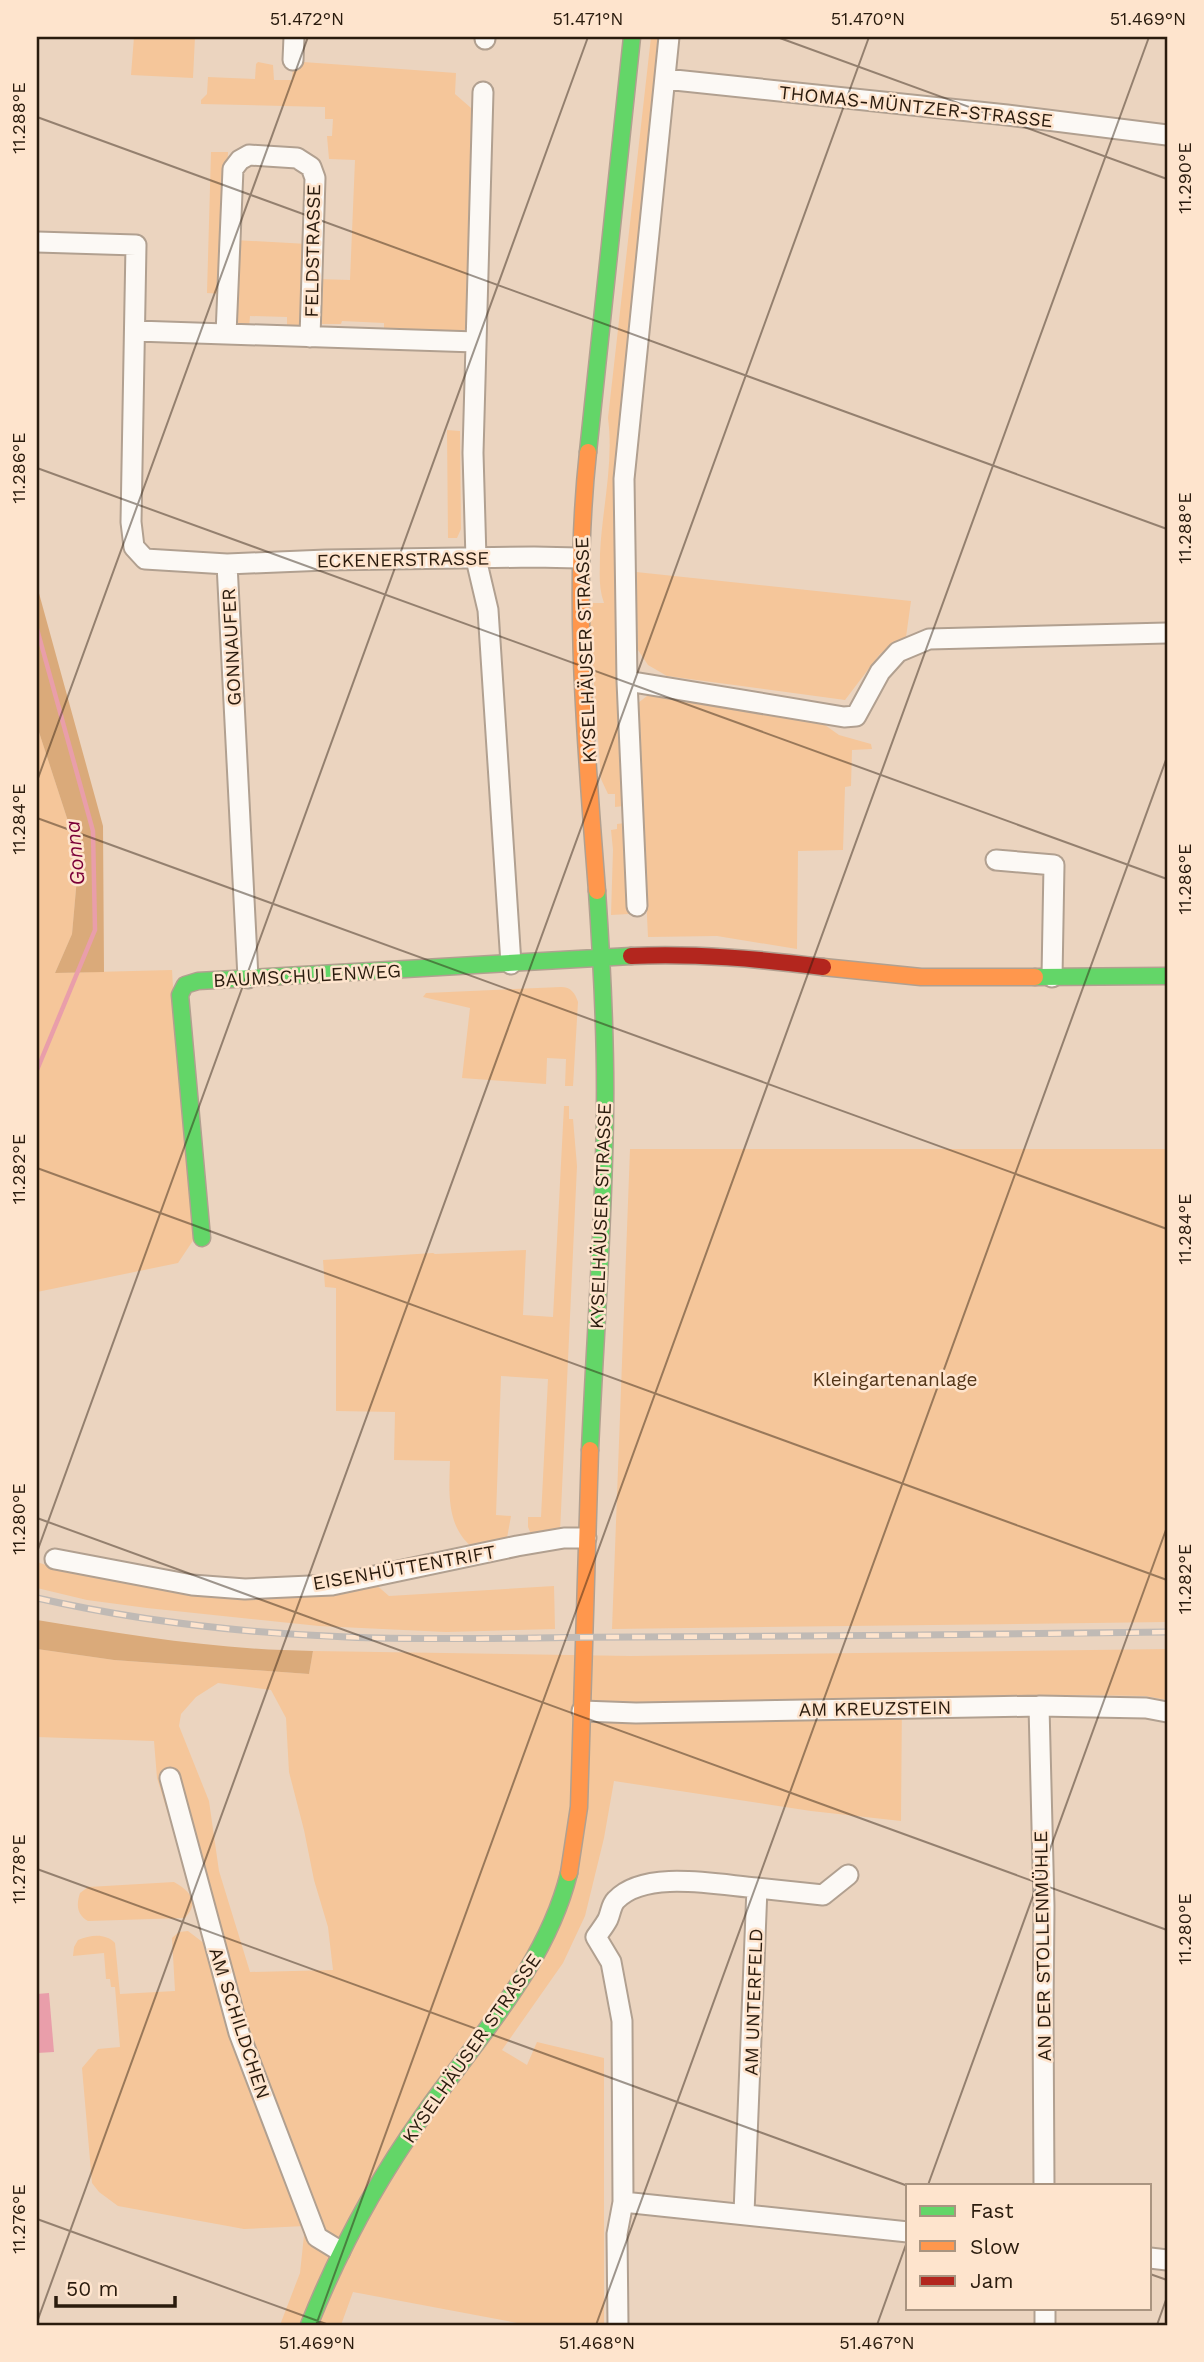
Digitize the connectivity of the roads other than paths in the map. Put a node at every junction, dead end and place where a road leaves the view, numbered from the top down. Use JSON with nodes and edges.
{"nodes":[{"id":1,"x":294,"y":37,"type":"edge"},
{"id":2,"x":632,"y":37,"type":"edge"},
{"id":3,"x":668,"y":37,"type":"edge"},
{"id":4,"x":293,"y":60,"type":"dead end"},
{"id":5,"x":665,"y":79,"type":"junction"},
{"id":6,"x":483,"y":92,"type":"dead end"},
{"id":7,"x":1167,"y":135,"type":"edge"},
{"id":8,"x":37,"y":242,"type":"edge"},
{"id":9,"x":136,"y":331,"type":"junction"},
{"id":10,"x":226,"y":334,"type":"junction"},
{"id":11,"x":310,"y":337,"type":"junction"},
{"id":12,"x":475,"y":342,"type":"junction"},
{"id":13,"x":579,"y":558,"type":"junction"},
{"id":14,"x":476,"y":559,"type":"junction"},
{"id":15,"x":227,"y":564,"type":"junction"},
{"id":16,"x":1167,"y":633,"type":"edge"},
{"id":17,"x":627,"y":681,"type":"junction"},
{"id":18,"x":996,"y":860,"type":"dead end"},
{"id":19,"x":637,"y":906,"type":"dead end"},
{"id":20,"x":600,"y":959,"type":"junction"},
{"id":21,"x":511,"y":964,"type":"junction"},
{"id":22,"x":1052,"y":976,"type":"junction"},
{"id":23,"x":1167,"y":976,"type":"edge"},
{"id":24,"x":247,"y":978,"type":"junction"},
{"id":25,"x":202,"y":1238,"type":"dead end"},
{"id":26,"x":586,"y":1538,"type":"junction"},
{"id":27,"x":55,"y":1559,"type":"dead end"},
{"id":28,"x":1039,"y":1706,"type":"junction"},
{"id":29,"x":582,"y":1712,"type":"junction"},
{"id":30,"x":1167,"y":1712,"type":"edge"},
{"id":31,"x":170,"y":1778,"type":"dead end"},
{"id":32,"x":848,"y":1875,"type":"dead end"},
{"id":33,"x":757,"y":1888,"type":"junction"},
{"id":34,"x":1044,"y":2184,"type":"edge"},
{"id":35,"x":624,"y":2202,"type":"junction"},
{"id":36,"x":744,"y":2213,"type":"junction"},
{"id":37,"x":906,"y":2232,"type":"edge"},
{"id":38,"x":341,"y":2251,"type":"junction"},
{"id":39,"x":309,"y":2325,"type":"edge"},
{"id":40,"x":618,"y":2325,"type":"edge"}],
"edges":[{"from":1,"to":4,"type":"street"},
{"from":2,"to":13,"type":"main road","name":"KYSELHÄUSER STRASSE"},
{"from":3,"to":5,"type":"street"},
{"from":5,"to":7,"type":"street","name":"THOMAS-MÜNTZER-STRASSE"},
{"from":5,"to":17,"type":"street"},
{"from":6,"to":12,"type":"street"},
{"from":8,"to":9,"type":"street","name":"GONNAUFER"},
{"from":9,"to":10,"type":"street","name":"FELDSTRASSE"},
{"from":9,"to":15,"type":"street","name":"GONNAUFER"},
{"from":10,"to":11,"type":"street","name":"FELDSTRASSE"},
{"from":10,"to":11,"type":"street","name":"FELDSTRASSE"},
{"from":11,"to":12,"type":"street","name":"FELDSTRASSE"},
{"from":12,"to":14,"type":"street"},
{"from":13,"to":14,"type":"street","name":"ECKENERSTRASSE"},
{"from":13,"to":20,"type":"main road","name":"KYSELHÄUSER STRASSE"},
{"from":14,"to":15,"type":"street","name":"ECKENERSTRASSE"},
{"from":14,"to":21,"type":"street"},
{"from":15,"to":24,"type":"street","name":"GONNAUFER"},
{"from":16,"to":17,"type":"street"},
{"from":17,"to":19,"type":"street"},
{"from":18,"to":22,"type":"street"},
{"from":20,"to":21,"type":"main road","name":"BAUMSCHULENWEG"},
{"from":20,"to":22,"type":"main road","name":"BAUMSCHULENWEG"},
{"from":20,"to":26,"type":"main road","name":"KYSELHÄUSER STRASSE"},
{"from":21,"to":24,"type":"main road","name":"BAUMSCHULENWEG"},
{"from":22,"to":23,"type":"main road","name":"BAUMSCHULENWEG"},
{"from":24,"to":25,"type":"main road","name":"BAUMSCHULENWEG"},
{"from":26,"to":27,"type":"street","name":"EISENHÜTTENTRIFT"},
{"from":26,"to":29,"type":"main road","name":"KYSELHÄUSER STRASSE"},
{"from":28,"to":29,"type":"street","name":"AM KREUZSTEIN"},
{"from":28,"to":30,"type":"street","name":"AM KREUZSTEIN"},
{"from":28,"to":34,"type":"street","name":"AN DER STOLLENMÜHLE"},
{"from":29,"to":38,"type":"main road","name":"KYSELHÄUSER STRASSE"},
{"from":31,"to":38,"type":"street","name":"AM SCHILDCHEN"},
{"from":32,"to":33,"type":"street"},
{"from":33,"to":35,"type":"street"},
{"from":33,"to":36,"type":"street","name":"AM UNTERFELD"},
{"from":35,"to":36,"type":"street"},
{"from":35,"to":40,"type":"street"},
{"from":36,"to":37,"type":"street"},
{"from":38,"to":39,"type":"main road","name":"KYSELHÄUSER STRASSE"}]}
